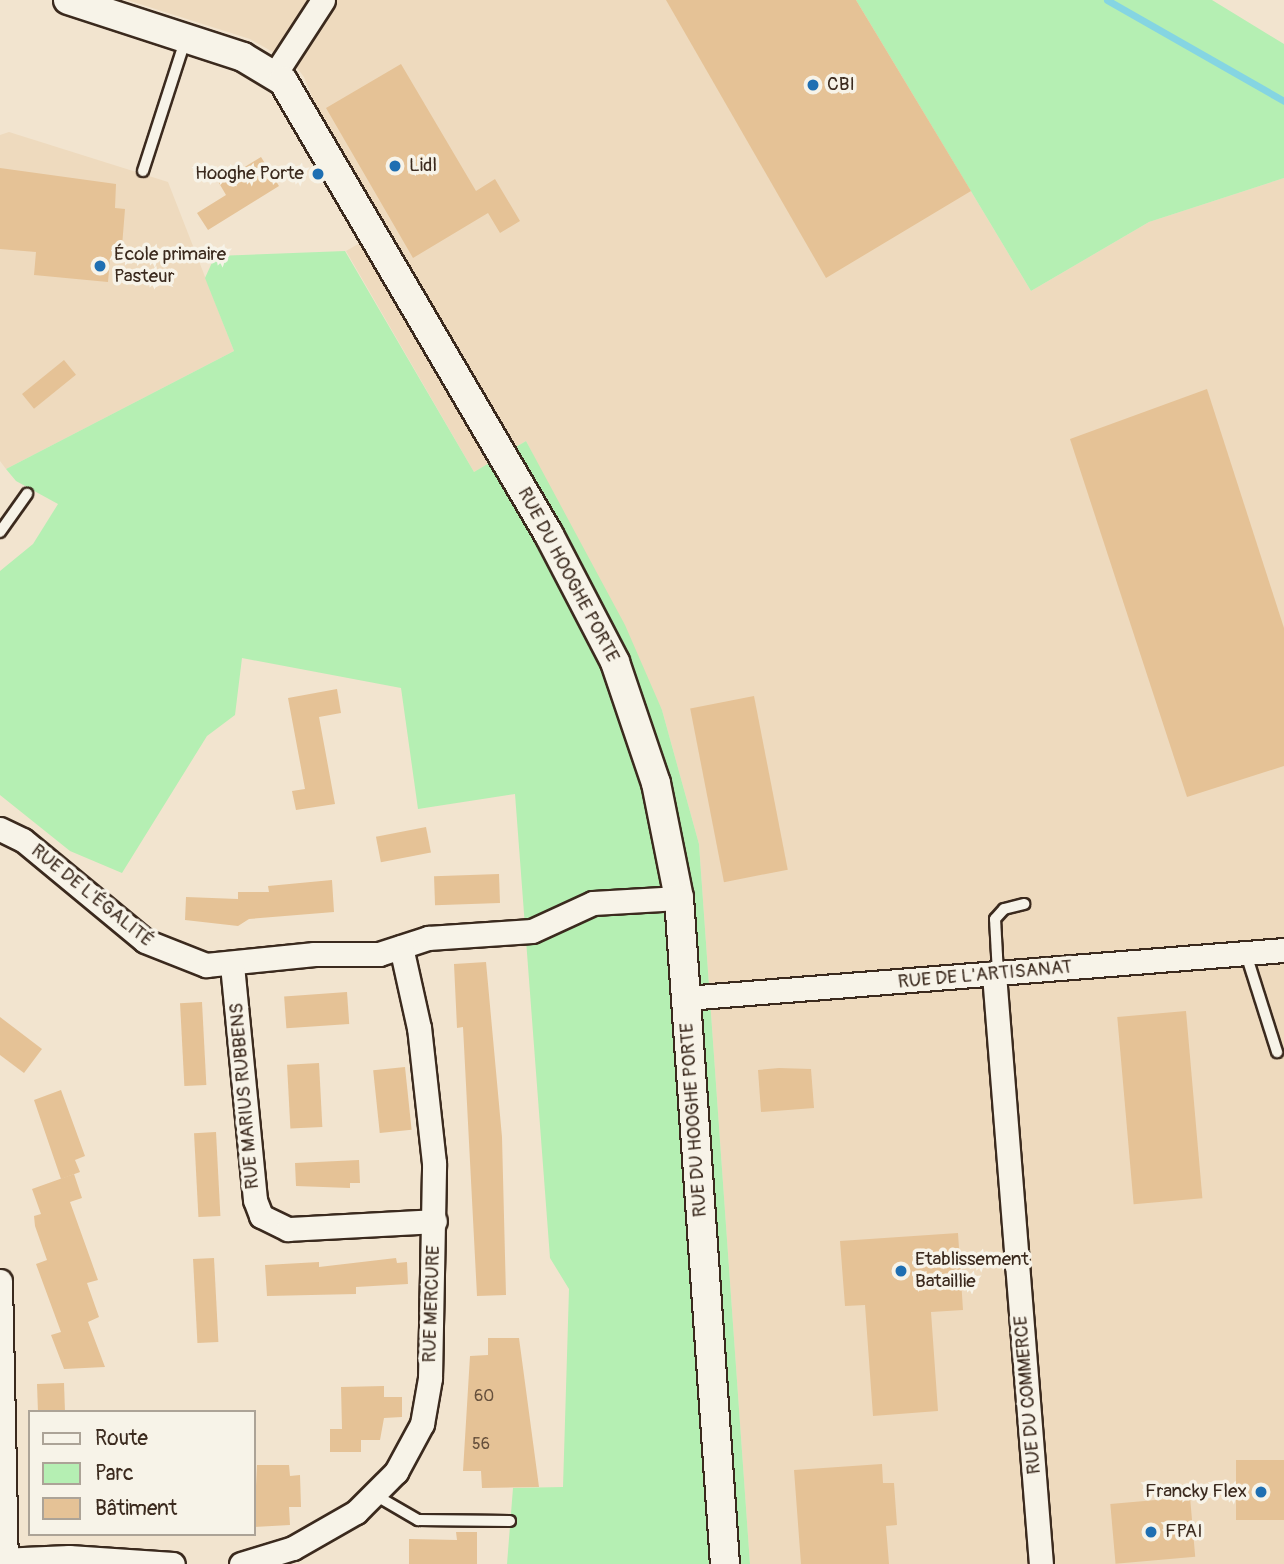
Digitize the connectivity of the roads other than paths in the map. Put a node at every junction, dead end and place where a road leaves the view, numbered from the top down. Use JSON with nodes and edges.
{"nodes":[{"id":1,"x":68,"y":0,"type":"edge"},
{"id":2,"x":323,"y":0,"type":"edge"},
{"id":3,"x":186,"y":38,"type":"junction"},
{"id":4,"x":275,"y":74,"type":"junction"},
{"id":5,"x":143,"y":171,"type":"dead end"},
{"id":6,"x":27,"y":494,"type":"dead end"},
{"id":7,"x":0,"y":532,"type":"edge"},
{"id":8,"x":0,"y":829,"type":"edge"},
{"id":9,"x":679,"y":898,"type":"junction"},
{"id":10,"x":1024,"y":904,"type":"dead end"},
{"id":11,"x":401,"y":947,"type":"junction"},
{"id":12,"x":1284,"y":950,"type":"edge"},
{"id":13,"x":1246,"y":954,"type":"junction"},
{"id":14,"x":232,"y":965,"type":"junction"},
{"id":15,"x":996,"y":974,"type":"junction"},
{"id":16,"x":686,"y":998,"type":"junction"},
{"id":17,"x":1277,"y":1052,"type":"dead end"},
{"id":18,"x":435,"y":1221,"type":"junction"},
{"id":19,"x":0,"y":1281,"type":"edge"},
{"id":20,"x":375,"y":1495,"type":"junction"},
{"id":21,"x":510,"y":1521,"type":"dead end"},
{"id":22,"x":3,"y":1559,"type":"edge"},
{"id":23,"x":268,"y":1561,"type":"edge"},
{"id":24,"x":173,"y":1564,"type":"edge"},
{"id":25,"x":241,"y":1564,"type":"edge"},
{"id":26,"x":725,"y":1564,"type":"edge"},
{"id":27,"x":1041,"y":1564,"type":"edge"}],
"edges":[{"from":1,"to":3,"type":"street"},
{"from":2,"to":4,"type":"street"},
{"from":3,"to":4,"type":"street"},
{"from":3,"to":5,"type":"lane"},
{"from":4,"to":9,"type":"street","name":"RUE DU HOOGHE PORTE"},
{"from":6,"to":7,"type":"lane"},
{"from":8,"to":14,"type":"street","name":"RUE DE L'ÉGALITÉ"},
{"from":9,"to":11,"type":"street","name":"RUE DE L'ÉGALITÉ"},
{"from":9,"to":16,"type":"street","name":"RUE DU HOOGHE PORTE"},
{"from":10,"to":15,"type":"lane"},
{"from":11,"to":14,"type":"street","name":"RUE DE L'ÉGALITÉ"},
{"from":11,"to":18,"type":"street","name":"RUE MERCURE"},
{"from":12,"to":13,"type":"street","name":"RUE DE L'ARTISANAT"},
{"from":13,"to":15,"type":"street","name":"RUE DE L'ARTISANAT"},
{"from":13,"to":17,"type":"lane"},
{"from":14,"to":18,"type":"street","name":"RUE MARIUS RUBBENS"},
{"from":15,"to":16,"type":"street","name":"RUE DE L'ARTISANAT"},
{"from":15,"to":27,"type":"street","name":"RUE DU COMMERCE"},
{"from":16,"to":26,"type":"street","name":"RUE DU HOOGHE PORTE"},
{"from":18,"to":20,"type":"street","name":"RUE MERCURE"},
{"from":19,"to":22,"type":"street"},
{"from":20,"to":21,"type":"lane"},
{"from":20,"to":23,"type":"street","name":"RUE MERCURE"},
{"from":22,"to":24,"type":"street"},
{"from":23,"to":25,"type":"street","name":"RUE MERCURE"}]}
